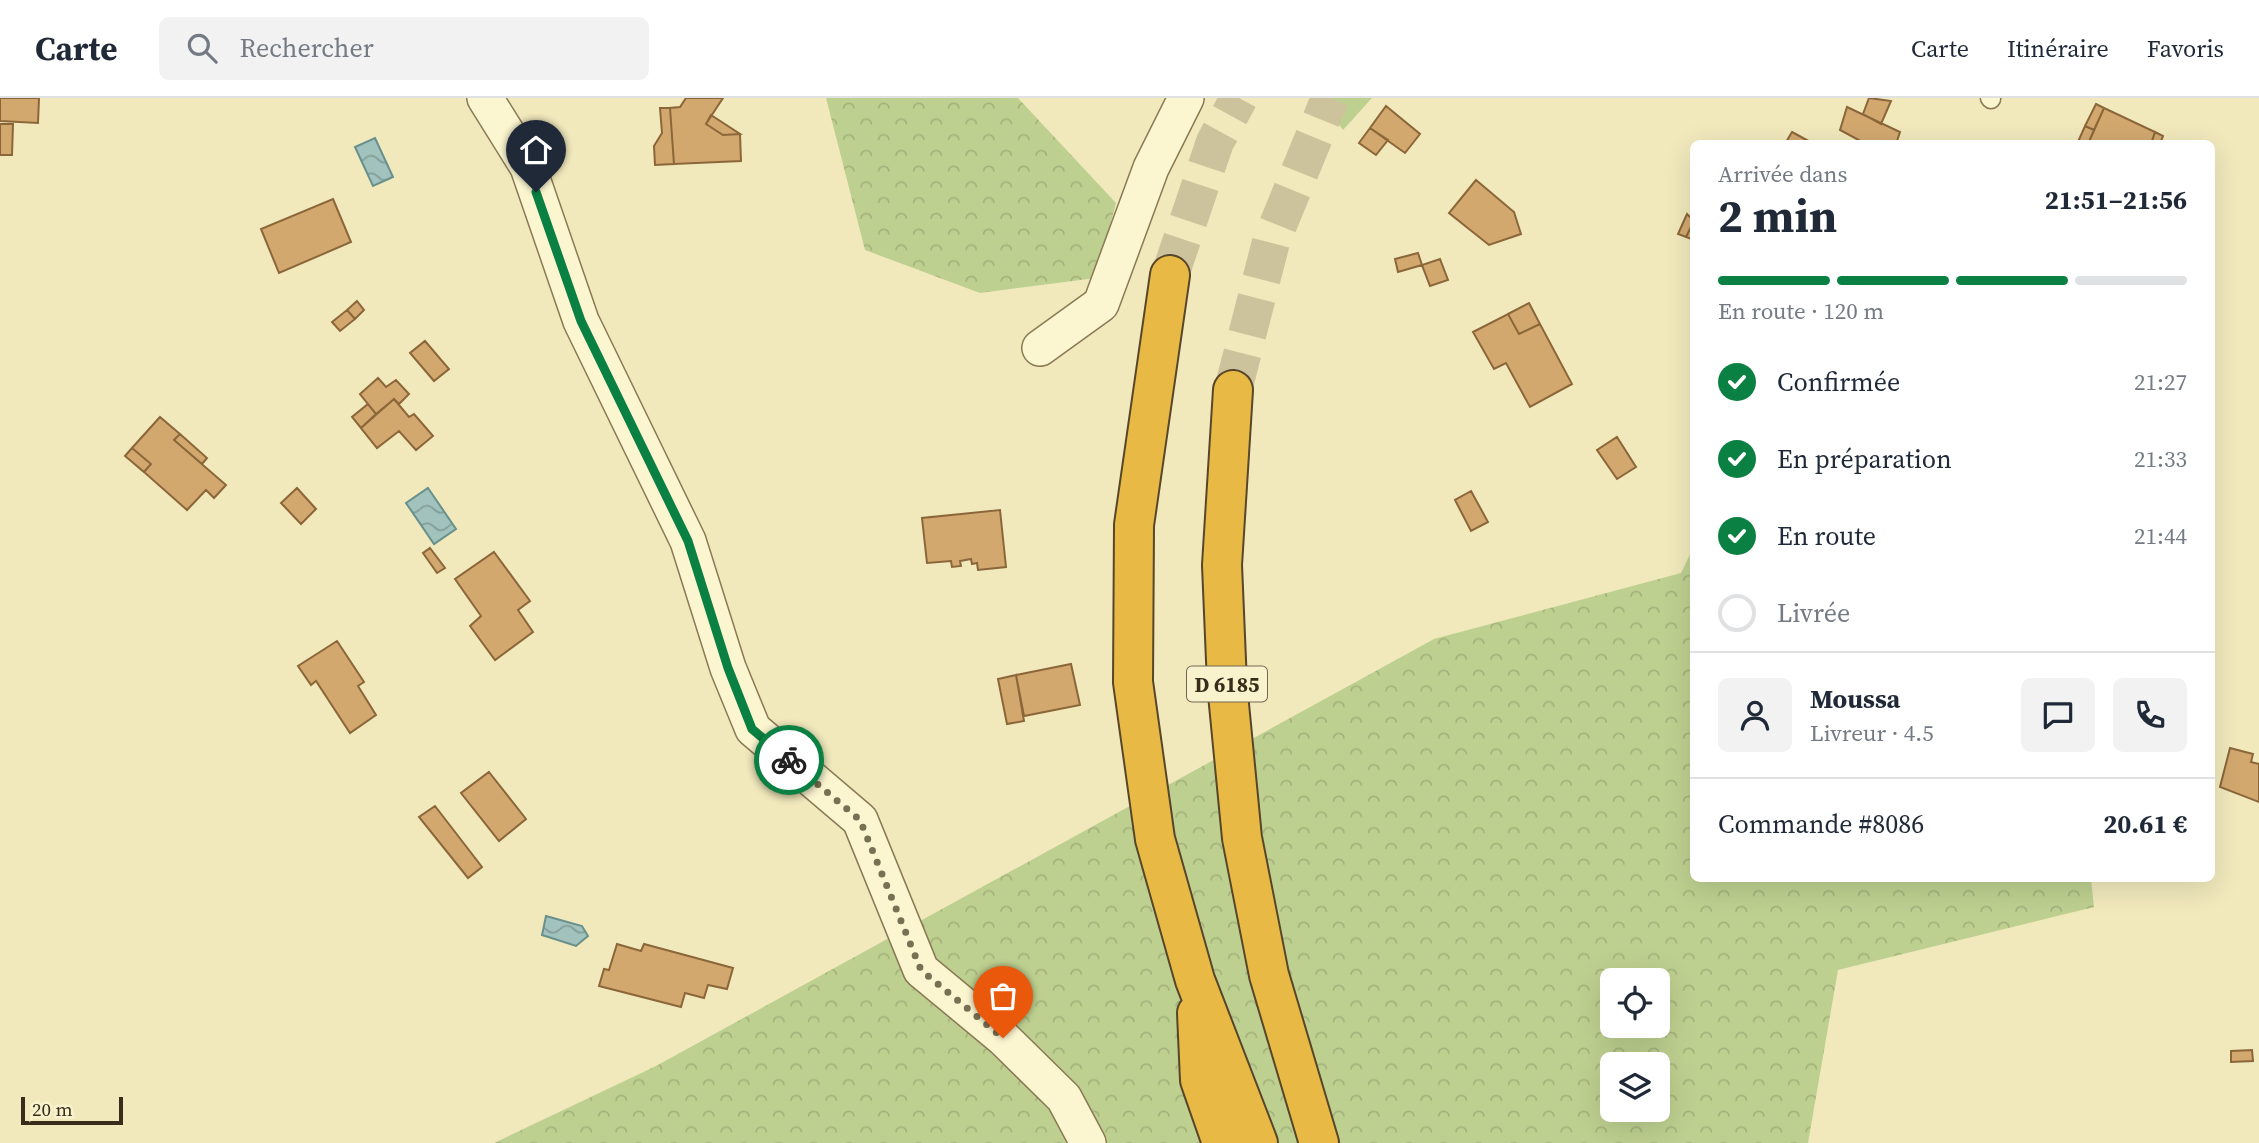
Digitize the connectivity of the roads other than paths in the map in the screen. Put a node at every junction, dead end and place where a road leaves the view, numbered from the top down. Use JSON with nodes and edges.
{"nodes":[{"id":1,"x":485,"y":98,"type":"edge"},
{"id":2,"x":1186,"y":98,"type":"edge"},
{"id":3,"x":1170,"y":275,"type":"tunnel mouth"},
{"id":4,"x":1040,"y":348,"type":"dead end"},
{"id":5,"x":1233,"y":390,"type":"tunnel mouth"},
{"id":6,"x":1195,"y":980,"type":"junction"},
{"id":7,"x":1088,"y":1143,"type":"edge"},
{"id":8,"x":1223,"y":1143,"type":"edge"},
{"id":9,"x":1258,"y":1143,"type":"edge"},
{"id":10,"x":1319,"y":1143,"type":"edge"}],
"edges":[{"from":1,"to":7,"type":"street"},
{"from":2,"to":4,"type":"street"},
{"from":3,"to":6,"type":"highway"},
{"from":5,"to":10,"type":"highway","number":"D 6185"},
{"from":6,"to":8,"type":"highway"},
{"from":6,"to":9,"type":"highway"}]}
